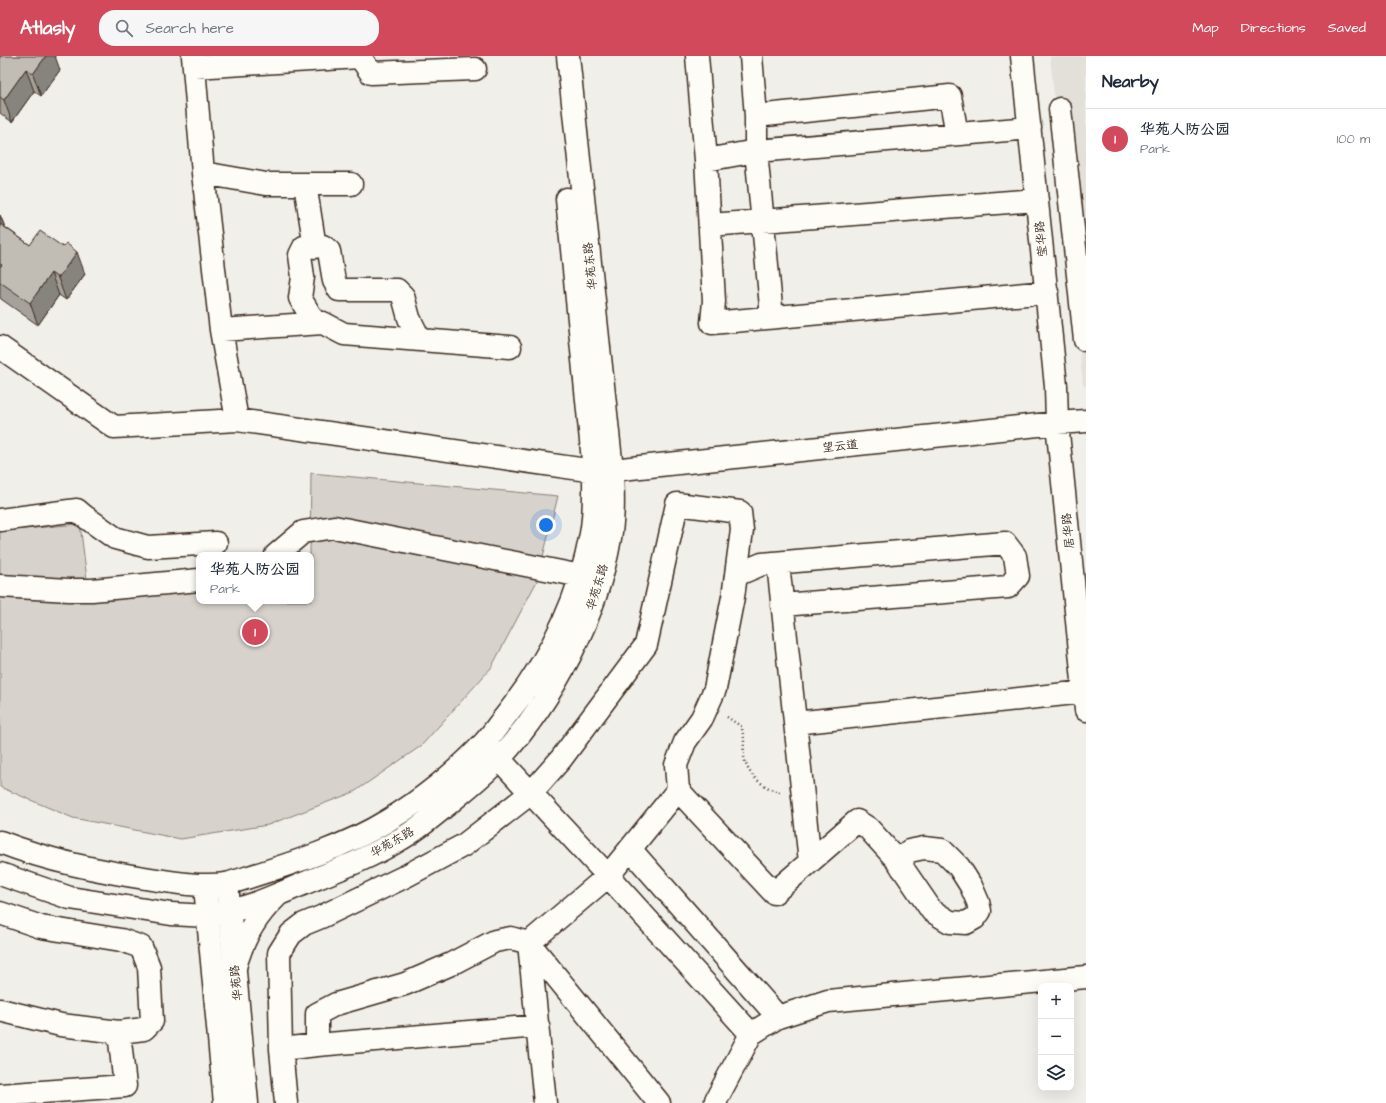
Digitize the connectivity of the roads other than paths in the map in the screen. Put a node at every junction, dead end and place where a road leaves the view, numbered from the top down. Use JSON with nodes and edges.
{"nodes":[{"id":1,"x":554,"y":56,"type":"edge"},
{"id":2,"x":568,"y":56,"type":"edge"},
{"id":3,"x":697,"y":56,"type":"edge"},
{"id":4,"x":751,"y":56,"type":"edge"},
{"id":5,"x":1022,"y":56,"type":"edge"},
{"id":6,"x":360,"y":57,"type":"edge"},
{"id":7,"x":301,"y":58,"type":"edge"},
{"id":8,"x":194,"y":61,"type":"edge"},
{"id":9,"x":475,"y":69,"type":"dead end"},
{"id":10,"x":1060,"y":109,"type":"dead end"},
{"id":11,"x":756,"y":116,"type":"junction"},
{"id":12,"x":1030,"y":128,"type":"junction"},
{"id":13,"x":956,"y":134,"type":"junction"},
{"id":14,"x":756,"y":151,"type":"junction"},
{"id":15,"x":706,"y":160,"type":"junction"},
{"id":16,"x":203,"y":173,"type":"junction"},
{"id":17,"x":305,"y":184,"type":"junction"},
{"id":18,"x":351,"y":184,"type":"dead end"},
{"id":19,"x":1037,"y":200,"type":"junction"},
{"id":20,"x":762,"y":221,"type":"junction"},
{"id":21,"x":710,"y":225,"type":"junction"},
{"id":22,"x":315,"y":247,"type":"junction"},
{"id":23,"x":1047,"y":292,"type":"junction"},
{"id":24,"x":1082,"y":314,"type":"junction"},
{"id":25,"x":1050,"y":316,"type":"junction"},
{"id":26,"x":772,"y":317,"type":"junction"},
{"id":27,"x":315,"y":323,"type":"junction"},
{"id":28,"x":221,"y":330,"type":"junction"},
{"id":29,"x":420,"y":340,"type":"junction"},
{"id":30,"x":1085,"y":340,"type":"dead end"},
{"id":31,"x":510,"y":346,"type":"dead end"},
{"id":32,"x":0,"y":347,"type":"edge"},
{"id":33,"x":238,"y":420,"type":"junction"},
{"id":34,"x":1086,"y":421,"type":"edge"},
{"id":35,"x":1057,"y":423,"type":"junction"},
{"id":36,"x":603,"y":470,"type":"junction"},
{"id":37,"x":0,"y":520,"type":"edge"},
{"id":38,"x":216,"y":543,"type":"dead end"},
{"id":39,"x":280,"y":552,"type":"edge"},
{"id":40,"x":778,"y":563,"type":"junction"},
{"id":41,"x":736,"y":575,"type":"junction"},
{"id":42,"x":590,"y":578,"type":"junction"},
{"id":43,"x":196,"y":580,"type":"edge"},
{"id":44,"x":0,"y":586,"type":"edge"},
{"id":45,"x":782,"y":605,"type":"junction"},
{"id":46,"x":1085,"y":701,"type":"edge"},
{"id":47,"x":795,"y":723,"type":"junction"},
{"id":48,"x":484,"y":743,"type":"junction"},
{"id":49,"x":499,"y":758,"type":"junction"},
{"id":50,"x":678,"y":790,"type":"junction"},
{"id":51,"x":531,"y":794,"type":"junction"},
{"id":52,"x":0,"y":842,"type":"edge"},
{"id":53,"x":630,"y":849,"type":"junction"},
{"id":54,"x":810,"y":862,"type":"junction"},
{"id":55,"x":902,"y":868,"type":"dead end"},
{"id":56,"x":274,"y":869,"type":"junction"},
{"id":57,"x":0,"y":874,"type":"edge"},
{"id":58,"x":608,"y":876,"type":"junction"},
{"id":59,"x":227,"y":884,"type":"junction"},
{"id":60,"x":205,"y":886,"type":"junction"},
{"id":61,"x":279,"y":895,"type":"junction"},
{"id":62,"x":0,"y":913,"type":"edge"},
{"id":63,"x":231,"y":915,"type":"junction"},
{"id":64,"x":208,"y":916,"type":"junction"},
{"id":65,"x":529,"y":943,"type":"junction"},
{"id":66,"x":224,"y":972,"type":"junction"},
{"id":67,"x":1086,"y":977,"type":"edge"},
{"id":68,"x":0,"y":1010,"type":"edge"},
{"id":69,"x":778,"y":1016,"type":"junction"},
{"id":70,"x":538,"y":1026,"type":"junction"},
{"id":71,"x":119,"y":1032,"type":"junction"},
{"id":72,"x":751,"y":1034,"type":"junction"},
{"id":73,"x":317,"y":1044,"type":"junction"},
{"id":74,"x":281,"y":1049,"type":"junction"},
{"id":75,"x":0,"y":1095,"type":"edge"},
{"id":76,"x":225,"y":1103,"type":"edge"},
{"id":77,"x":247,"y":1103,"type":"edge"},
{"id":78,"x":286,"y":1103,"type":"edge"},
{"id":79,"x":545,"y":1103,"type":"edge"},
{"id":80,"x":660,"y":1103,"type":"edge"},
{"id":81,"x":716,"y":1103,"type":"edge"}],
"edges":[{"from":1,"to":36,"type":"street","name":"华苑东路"},
{"from":2,"to":36,"type":"street","name":"华苑东路"},
{"from":3,"to":15,"type":"street"},
{"from":4,"to":11,"type":"street"},
{"from":5,"to":12,"type":"street","name":"莹华路"},
{"from":6,"to":7,"type":"street"},
{"from":6,"to":9,"type":"street"},
{"from":7,"to":8,"type":"street"},
{"from":8,"to":16,"type":"street"},
{"from":10,"to":24,"type":"street"},
{"from":11,"to":13,"type":"street"},
{"from":11,"to":14,"type":"street"},
{"from":12,"to":13,"type":"street"},
{"from":12,"to":19,"type":"street","name":"莹华路"},
{"from":13,"to":14,"type":"street"},
{"from":14,"to":15,"type":"street"},
{"from":14,"to":20,"type":"street"},
{"from":15,"to":21,"type":"street"},
{"from":16,"to":17,"type":"street"},
{"from":16,"to":28,"type":"street"},
{"from":17,"to":18,"type":"street"},
{"from":17,"to":22,"type":"street"},
{"from":19,"to":20,"type":"street"},
{"from":19,"to":23,"type":"street","name":"莹华路"},
{"from":20,"to":21,"type":"street"},
{"from":20,"to":26,"type":"street"},
{"from":21,"to":26,"type":"street"},
{"from":22,"to":27,"type":"street"},
{"from":22,"to":29,"type":"street"},
{"from":23,"to":25,"type":"street","name":"莹华路"},
{"from":23,"to":26,"type":"street"},
{"from":24,"to":25,"type":"street"},
{"from":24,"to":30,"type":"street"},
{"from":25,"to":35,"type":"street","name":"莹华路"},
{"from":27,"to":28,"type":"street"},
{"from":27,"to":29,"type":"street"},
{"from":28,"to":33,"type":"street"},
{"from":29,"to":31,"type":"street"},
{"from":32,"to":33,"type":"street","name":"望云道"},
{"from":33,"to":36,"type":"street","name":"望云道"},
{"from":34,"to":35,"type":"street","name":"望云道"},
{"from":35,"to":36,"type":"street","name":"望云道"},
{"from":35,"to":46,"type":"street","name":"居华路"},
{"from":36,"to":42,"type":"street","name":"华苑东路"},
{"from":37,"to":38,"type":"street"},
{"from":39,"to":42,"type":"street"},
{"from":40,"to":41,"type":"street"},
{"from":40,"to":45,"type":"street"},
{"from":40,"to":45,"type":"street"},
{"from":41,"to":50,"type":"street"},
{"from":41,"to":51,"type":"street"},
{"from":42,"to":48,"type":"street","name":"华苑东路"},
{"from":42,"to":49,"type":"street","name":"华苑东路"},
{"from":43,"to":44,"type":"street"},
{"from":45,"to":47,"type":"street"},
{"from":46,"to":47,"type":"street"},
{"from":47,"to":54,"type":"street"},
{"from":48,"to":49,"type":"street"},
{"from":48,"to":56,"type":"street","name":"华苑东路"},
{"from":49,"to":51,"type":"street"},
{"from":49,"to":61,"type":"street","name":"华苑东路"},
{"from":50,"to":53,"type":"street"},
{"from":50,"to":54,"type":"street"},
{"from":51,"to":58,"type":"street"},
{"from":51,"to":74,"type":"street"},
{"from":52,"to":60,"type":"street"},
{"from":53,"to":58,"type":"street"},
{"from":53,"to":69,"type":"street"},
{"from":54,"to":55,"type":"street"},
{"from":56,"to":59,"type":"street","name":"华苑东路"},
{"from":56,"to":63,"type":"street"},
{"from":57,"to":64,"type":"street"},
{"from":58,"to":65,"type":"street"},
{"from":58,"to":72,"type":"street"},
{"from":59,"to":60,"type":"street"},
{"from":59,"to":63,"type":"street","name":"华苑路"},
{"from":60,"to":64,"type":"street","name":"华苑路"},
{"from":61,"to":63,"type":"street","name":"华苑东路"},
{"from":61,"to":66,"type":"street"},
{"from":62,"to":71,"type":"street"},
{"from":63,"to":64,"type":"street","name":"华苑东路"},
{"from":63,"to":66,"type":"street","name":"华苑路"},
{"from":64,"to":66,"type":"street","name":"华苑路"},
{"from":65,"to":70,"type":"street"},
{"from":65,"to":73,"type":"street"},
{"from":65,"to":80,"type":"street"},
{"from":66,"to":76,"type":"street","name":"华苑路"},
{"from":66,"to":77,"type":"street","name":"华苑路"},
{"from":67,"to":69,"type":"street"},
{"from":68,"to":71,"type":"street"},
{"from":69,"to":72,"type":"street"},
{"from":70,"to":73,"type":"street"},
{"from":70,"to":79,"type":"street"},
{"from":71,"to":75,"type":"street"},
{"from":72,"to":81,"type":"street"},
{"from":73,"to":74,"type":"street"},
{"from":74,"to":78,"type":"street"}]}
